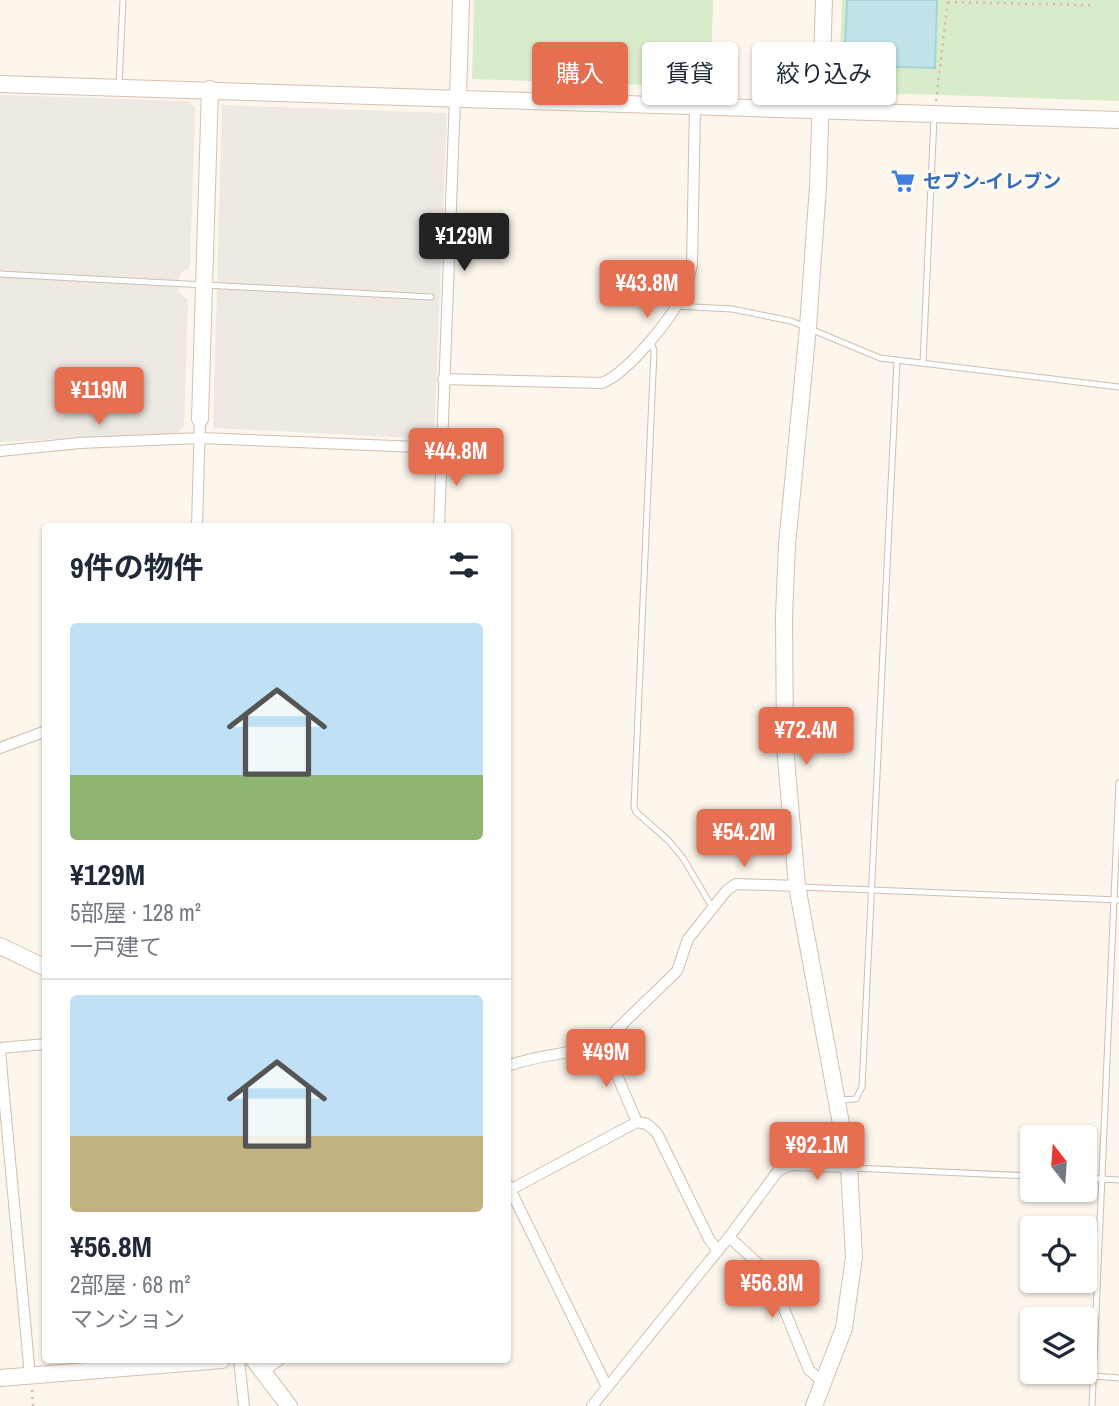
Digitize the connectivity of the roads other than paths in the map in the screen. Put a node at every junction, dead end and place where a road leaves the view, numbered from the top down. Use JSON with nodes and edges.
{"nodes":[{"id":1,"x":123,"y":0,"type":"edge"},
{"id":2,"x":461,"y":0,"type":"edge"},
{"id":3,"x":824,"y":0,"type":"edge"},
{"id":4,"x":0,"y":84,"type":"edge"},
{"id":5,"x":119,"y":87,"type":"junction"},
{"id":6,"x":211,"y":89,"type":"junction"},
{"id":7,"x":456,"y":98,"type":"junction"},
{"id":8,"x":695,"y":106,"type":"junction"},
{"id":9,"x":820,"y":111,"type":"junction"},
{"id":10,"x":934,"y":114,"type":"junction"},
{"id":11,"x":1119,"y":120,"type":"edge"},
{"id":12,"x":0,"y":274,"type":"edge"},
{"id":13,"x":203,"y":284,"type":"junction"},
{"id":14,"x":431,"y":297,"type":"dead end"},
{"id":15,"x":675,"y":306,"type":"junction"},
{"id":16,"x":808,"y":327,"type":"junction"},
{"id":17,"x":650,"y":340,"type":"junction"},
{"id":18,"x":897,"y":360,"type":"junction"},
{"id":19,"x":923,"y":363,"type":"junction"},
{"id":20,"x":443,"y":379,"type":"junction"},
{"id":21,"x":1119,"y":387,"type":"edge"},
{"id":22,"x":200,"y":419,"type":"joint"},
{"id":23,"x":201,"y":438,"type":"junction"},
{"id":24,"x":442,"y":448,"type":"junction"},
{"id":25,"x":0,"y":451,"type":"edge"},
{"id":26,"x":197,"y":523,"type":"edge"},
{"id":27,"x":439,"y":523,"type":"edge"},
{"id":28,"x":42,"y":732,"type":"edge"},
{"id":29,"x":0,"y":748,"type":"edge"},
{"id":30,"x":1119,"y":783,"type":"edge"},
{"id":31,"x":797,"y":886,"type":"junction"},
{"id":32,"x":872,"y":891,"type":"junction"},
{"id":33,"x":1116,"y":900,"type":"edge"},
{"id":34,"x":712,"y":907,"type":"junction"},
{"id":35,"x":0,"y":946,"type":"edge"},
{"id":36,"x":42,"y":966,"type":"edge"},
{"id":37,"x":603,"y":1043,"type":"junction"},
{"id":38,"x":42,"y":1045,"type":"edge"},
{"id":39,"x":0,"y":1050,"type":"edge"},
{"id":40,"x":511,"y":1065,"type":"edge"},
{"id":41,"x":837,"y":1100,"type":"junction"},
{"id":42,"x":637,"y":1122,"type":"junction"},
{"id":43,"x":849,"y":1167,"type":"junction"},
{"id":44,"x":1020,"y":1175,"type":"edge"},
{"id":45,"x":1097,"y":1179,"type":"edge"},
{"id":46,"x":1101,"y":1179,"type":"junction"},
{"id":47,"x":1119,"y":1180,"type":"edge"},
{"id":48,"x":511,"y":1186,"type":"edge"},
{"id":49,"x":511,"y":1194,"type":"edge"},
{"id":50,"x":729,"y":1237,"type":"junction"},
{"id":51,"x":718,"y":1251,"type":"junction"},
{"id":52,"x":1096,"y":1307,"type":"edge"},
{"id":53,"x":186,"y":1363,"type":"edge"},
{"id":54,"x":239,"y":1363,"type":"edge"},
{"id":55,"x":258,"y":1366,"type":"edge"},
{"id":56,"x":30,"y":1376,"type":"junction"},
{"id":57,"x":1097,"y":1376,"type":"edge"},
{"id":58,"x":0,"y":1378,"type":"edge"},
{"id":59,"x":1119,"y":1378,"type":"edge"},
{"id":60,"x":823,"y":1382,"type":"junction"},
{"id":61,"x":1093,"y":1384,"type":"edge"},
{"id":62,"x":607,"y":1387,"type":"junction"},
{"id":63,"x":244,"y":1406,"type":"edge"},
{"id":64,"x":289,"y":1406,"type":"edge"},
{"id":65,"x":592,"y":1406,"type":"edge"},
{"id":66,"x":814,"y":1406,"type":"edge"},
{"id":67,"x":1092,"y":1406,"type":"edge"}],
"edges":[{"from":1,"to":5,"type":"lane"},
{"from":2,"to":7,"type":"street"},
{"from":3,"to":9,"type":"street"},
{"from":4,"to":5,"type":"street"},
{"from":5,"to":6,"type":"street"},
{"from":6,"to":7,"type":"street"},
{"from":6,"to":13,"type":"street"},
{"from":7,"to":8,"type":"street"},
{"from":7,"to":20,"type":"street"},
{"from":8,"to":9,"type":"street"},
{"from":8,"to":15,"type":"street"},
{"from":9,"to":10,"type":"street"},
{"from":9,"to":16,"type":"street"},
{"from":10,"to":11,"type":"street"},
{"from":10,"to":19,"type":"lane"},
{"from":12,"to":13,"type":"lane"},
{"from":13,"to":14,"type":"lane"},
{"from":13,"to":22,"type":"street"},
{"from":15,"to":16,"type":"lane"},
{"from":15,"to":17,"type":"street"},
{"from":16,"to":18,"type":"lane"},
{"from":16,"to":31,"type":"street"},
{"from":17,"to":20,"type":"street"},
{"from":17,"to":34,"type":"lane"},
{"from":18,"to":19,"type":"lane"},
{"from":18,"to":32,"type":"lane"},
{"from":19,"to":21,"type":"lane"},
{"from":20,"to":24,"type":"street"},
{"from":22,"to":23,"type":"street"},
{"from":23,"to":24,"type":"street"},
{"from":23,"to":25,"type":"street"},
{"from":23,"to":26,"type":"street"},
{"from":24,"to":27,"type":"street"},
{"from":28,"to":29,"type":"street"},
{"from":30,"to":33,"type":"lane"},
{"from":31,"to":32,"type":"lane"},
{"from":31,"to":34,"type":"street"},
{"from":31,"to":41,"type":"street"},
{"from":32,"to":33,"type":"lane"},
{"from":32,"to":41,"type":"lane"},
{"from":33,"to":46,"type":"lane"},
{"from":34,"to":37,"type":"street"},
{"from":35,"to":36,"type":"street"},
{"from":37,"to":40,"type":"street"},
{"from":37,"to":42,"type":"street"},
{"from":38,"to":39,"type":"street"},
{"from":39,"to":56,"type":"street"},
{"from":41,"to":43,"type":"street"},
{"from":42,"to":48,"type":"street"},
{"from":42,"to":51,"type":"street"},
{"from":43,"to":44,"type":"lane"},
{"from":43,"to":50,"type":"street"},
{"from":43,"to":60,"type":"street"},
{"from":45,"to":46,"type":"lane"},
{"from":46,"to":47,"type":"lane"},
{"from":46,"to":52,"type":"lane"},
{"from":49,"to":62,"type":"street"},
{"from":50,"to":51,"type":"street"},
{"from":50,"to":60,"type":"street"},
{"from":51,"to":62,"type":"street"},
{"from":53,"to":56,"type":"street"},
{"from":54,"to":63,"type":"street"},
{"from":55,"to":64,"type":"street"},
{"from":56,"to":58,"type":"street"},
{"from":57,"to":59,"type":"lane"},
{"from":60,"to":66,"type":"street"},
{"from":61,"to":67,"type":"lane"},
{"from":62,"to":65,"type":"street"}]}
